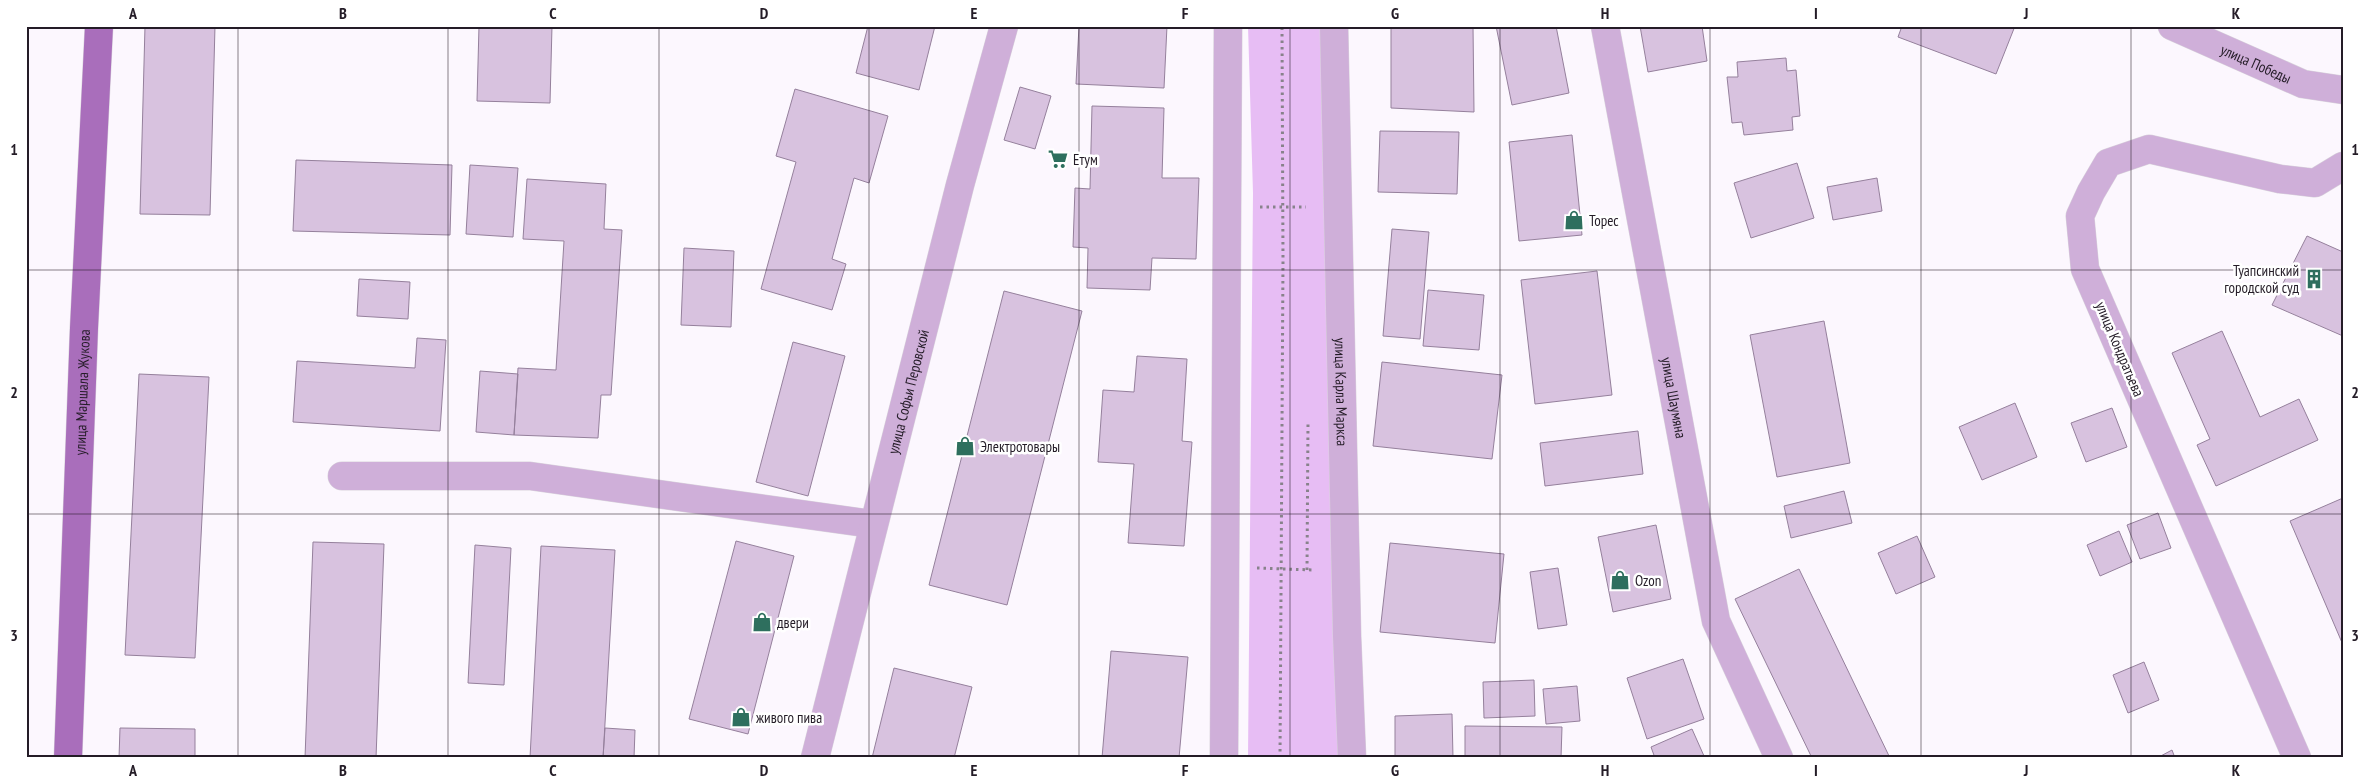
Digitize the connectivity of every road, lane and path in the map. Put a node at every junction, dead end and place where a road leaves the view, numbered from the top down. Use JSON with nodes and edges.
{"nodes":[{"id":1,"x":99,"y":26,"type":"edge"},
{"id":2,"x":1004,"y":26,"type":"edge"},
{"id":3,"x":1228,"y":26,"type":"edge"},
{"id":4,"x":1282,"y":26,"type":"edge"},
{"id":5,"x":1334,"y":26,"type":"edge"},
{"id":6,"x":1604,"y":26,"type":"edge"},
{"id":7,"x":2172,"y":26,"type":"edge"},
{"id":8,"x":2343,"y":90,"type":"edge"},
{"id":9,"x":2343,"y":166,"type":"edge"},
{"id":10,"x":1258,"y":207,"type":"dead end"},
{"id":11,"x":1283,"y":207,"type":"junction"},
{"id":12,"x":1309,"y":207,"type":"dead end"},
{"id":13,"x":342,"y":476,"type":"dead end"},
{"id":14,"x":872,"y":524,"type":"junction"},
{"id":15,"x":1254,"y":568,"type":"dead end"},
{"id":16,"x":1281,"y":570,"type":"junction"},
{"id":17,"x":1306,"y":570,"type":"dead end"},
{"id":18,"x":68,"y":758,"type":"edge"},
{"id":19,"x":815,"y":758,"type":"edge"},
{"id":20,"x":1224,"y":758,"type":"edge"},
{"id":21,"x":1280,"y":758,"type":"edge"},
{"id":22,"x":1352,"y":758,"type":"edge"},
{"id":23,"x":1779,"y":758,"type":"edge"},
{"id":24,"x":2297,"y":758,"type":"edge"}],
"edges":[{"from":1,"to":18,"type":"main road","name":"улица Маршала Жукова"},
{"from":2,"to":14,"type":"street","name":"улица Софьи Перовской"},
{"from":3,"to":20,"type":"street"},
{"from":4,"to":11,"type":"path"},
{"from":5,"to":22,"type":"street","name":"улица Карла Маркса"},
{"from":6,"to":23,"type":"street","name":"улица Шаумяна"},
{"from":7,"to":8,"type":"street","name":"улица Победы"},
{"from":9,"to":24,"type":"street","name":"улица Кондратьева"},
{"from":10,"to":11,"type":"path"},
{"from":11,"to":12,"type":"path"},
{"from":11,"to":16,"type":"path"},
{"from":13,"to":14,"type":"street"},
{"from":14,"to":19,"type":"street","name":"улица Софьи Перовской"},
{"from":15,"to":16,"type":"path"},
{"from":16,"to":17,"type":"path"},
{"from":16,"to":21,"type":"path"}]}
